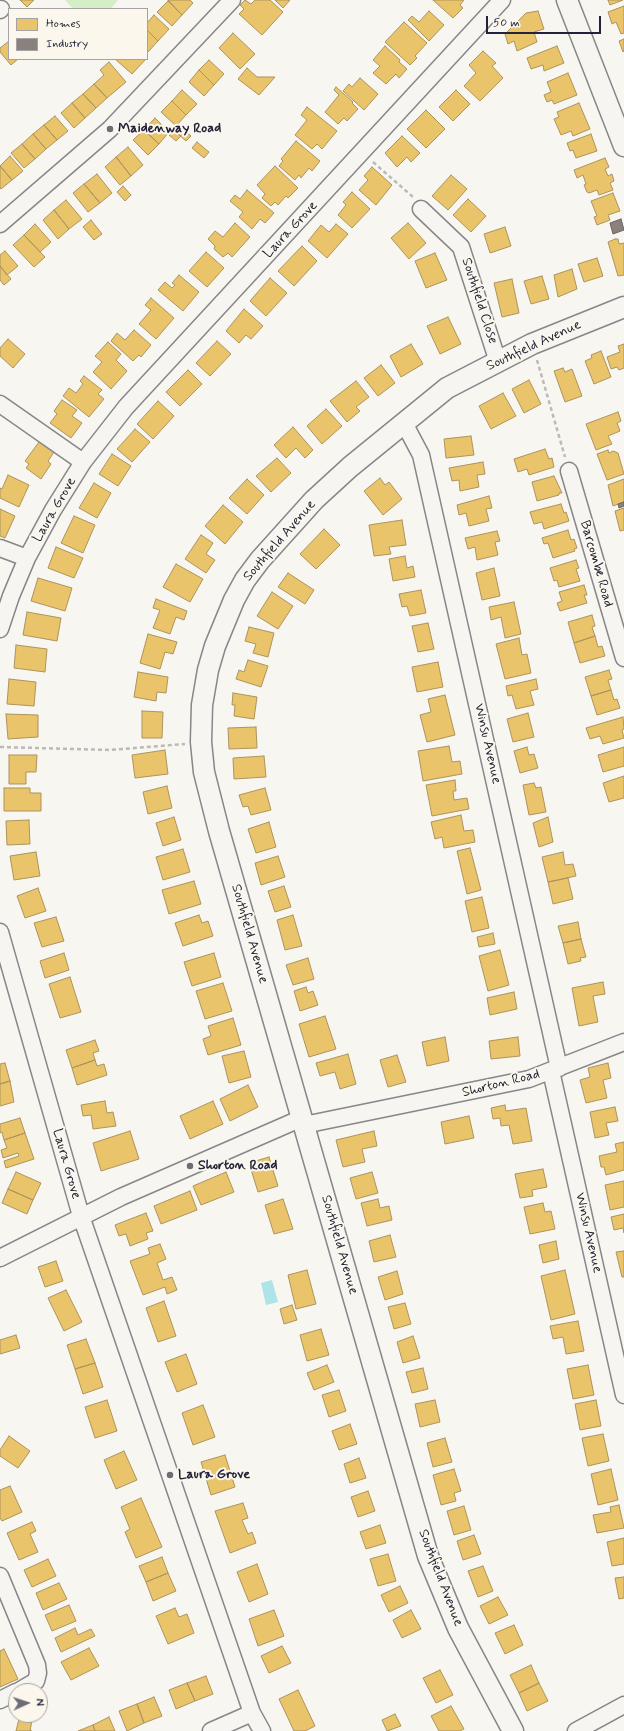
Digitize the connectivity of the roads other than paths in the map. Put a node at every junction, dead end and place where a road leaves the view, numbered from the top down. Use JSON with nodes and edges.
{"nodes":[{"id":1,"x":232,"y":0,"type":"edge"},
{"id":2,"x":502,"y":0,"type":"edge"},
{"id":3,"x":567,"y":0,"type":"edge"},
{"id":4,"x":624,"y":146,"type":"edge"},
{"id":5,"x":421,"y":209,"type":"road end"},
{"id":6,"x":0,"y":224,"type":"edge"},
{"id":7,"x":624,"y":307,"type":"edge"},
{"id":8,"x":498,"y":362,"type":"junction"},
{"id":9,"x":0,"y":404,"type":"edge"},
{"id":10,"x":404,"y":423,"type":"junction"},
{"id":11,"x":83,"y":462,"type":"junction"},
{"id":12,"x":569,"y":471,"type":"road end"},
{"id":13,"x":0,"y":548,"type":"edge"},
{"id":14,"x":27,"y":558,"type":"junction"},
{"id":15,"x":0,"y":630,"type":"edge"},
{"id":16,"x":624,"y":658,"type":"edge"},
{"id":17,"x":0,"y":932,"type":"edge"},
{"id":18,"x":624,"y":1042,"type":"edge"},
{"id":19,"x":555,"y":1070,"type":"junction"},
{"id":20,"x":303,"y":1121,"type":"junction"},
{"id":21,"x":81,"y":1216,"type":"junction"},
{"id":22,"x":0,"y":1258,"type":"edge"},
{"id":23,"x":624,"y":1395,"type":"edge"},
{"id":24,"x":0,"y":1576,"type":"edge"},
{"id":25,"x":33,"y":1683,"type":"edge"},
{"id":26,"x":624,"y":1705,"type":"edge"},
{"id":27,"x":252,"y":1713,"type":"junction"},
{"id":28,"x":211,"y":1731,"type":"edge"},
{"id":29,"x":262,"y":1731,"type":"edge"},
{"id":30,"x":513,"y":1731,"type":"edge"},
{"id":31,"x":576,"y":1731,"type":"edge"}],
"edges":[{"from":1,"to":6,"type":"street"},
{"from":2,"to":11,"type":"street","name":"Laura Grove"},
{"from":3,"to":4,"type":"street"},
{"from":5,"to":8,"type":"street","name":"Southfield Close"},
{"from":7,"to":8,"type":"street","name":"Southfield Avenue"},
{"from":8,"to":10,"type":"street","name":"Southfield Avenue"},
{"from":9,"to":11,"type":"street","name":"Laura Grove"},
{"from":10,"to":19,"type":"street","name":"Winsu Avenue"},
{"from":10,"to":20,"type":"street","name":"Southfield Avenue"},
{"from":11,"to":14,"type":"street","name":"Laura Grove"},
{"from":12,"to":16,"type":"street","name":"Barcombe Road"},
{"from":13,"to":14,"type":"street","name":"Laura Grove"},
{"from":14,"to":15,"type":"street","name":"Laura Grove"},
{"from":17,"to":21,"type":"street","name":"Laura Grove"},
{"from":18,"to":19,"type":"street","name":"Shorton Road"},
{"from":19,"to":20,"type":"street","name":"Shorton Road"},
{"from":19,"to":23,"type":"street","name":"Winsu Avenue"},
{"from":20,"to":21,"type":"street","name":"Shorton Road"},
{"from":20,"to":30,"type":"street","name":"Southfield Avenue"},
{"from":21,"to":22,"type":"street","name":"Shorton Road"},
{"from":21,"to":27,"type":"street","name":"Laura Grove"},
{"from":24,"to":25,"type":"street"},
{"from":26,"to":31,"type":"street"},
{"from":27,"to":28,"type":"street"},
{"from":27,"to":29,"type":"street","name":"Laura Grove"}]}
